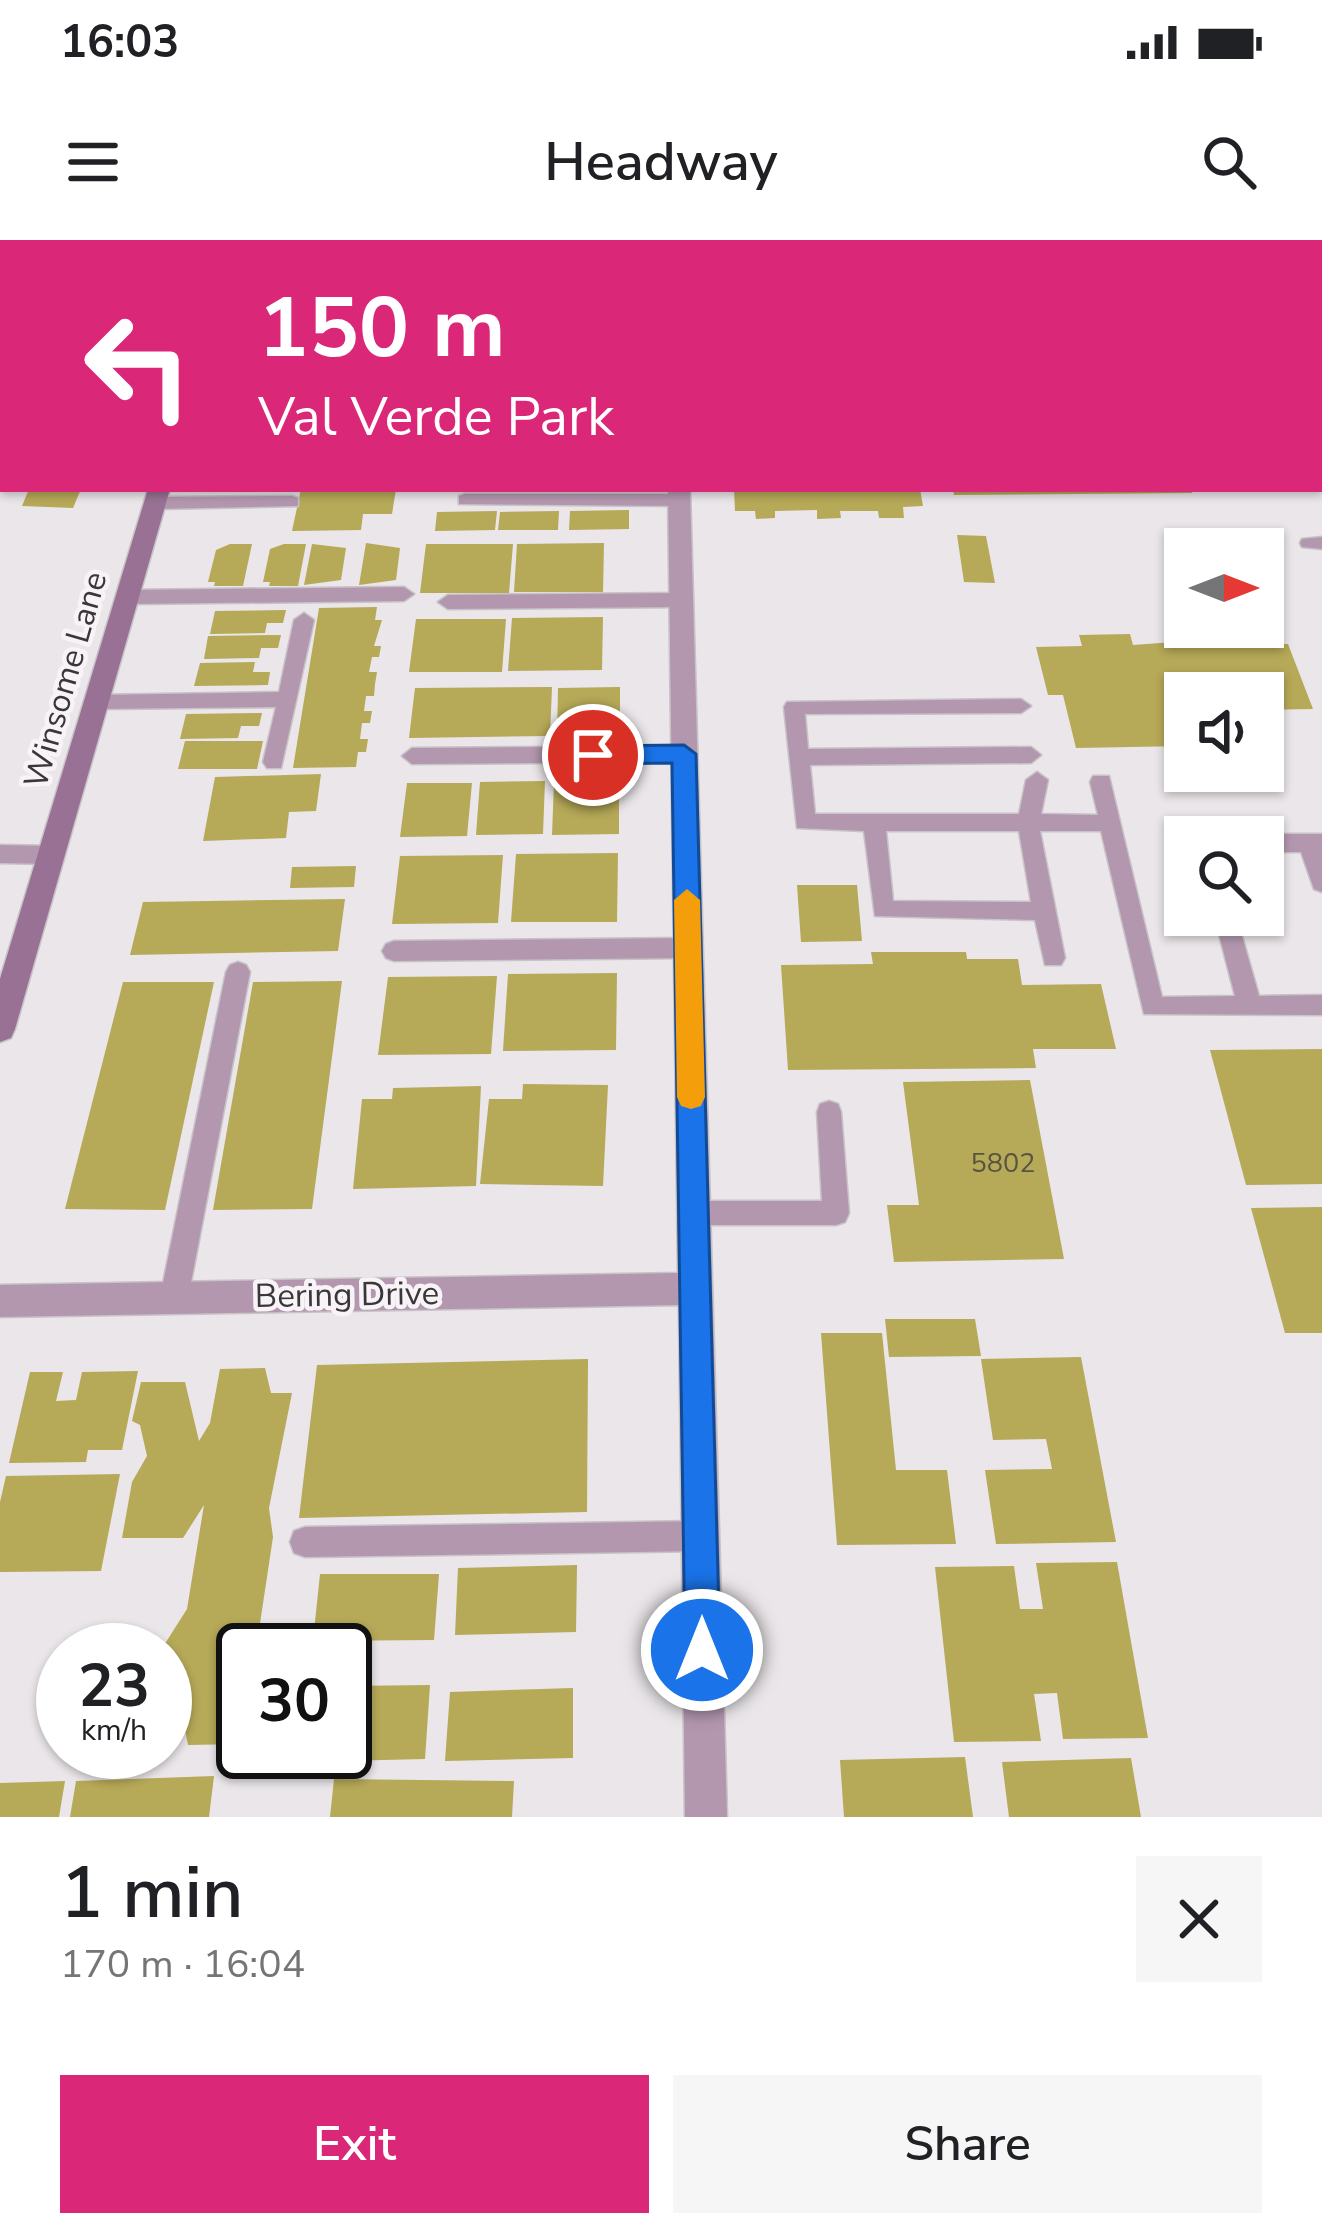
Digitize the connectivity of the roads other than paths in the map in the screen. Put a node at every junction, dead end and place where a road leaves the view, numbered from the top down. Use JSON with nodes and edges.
{"nodes":[{"id":1,"x":679,"y":494,"type":"edge"},
{"id":2,"x":157,"y":496,"type":"edge"},
{"id":3,"x":465,"y":500,"type":"dead end"},
{"id":4,"x":292,"y":502,"type":"dead end"},
{"id":5,"x":404,"y":594,"type":"dead end"},
{"id":6,"x":128,"y":596,"type":"junction"},
{"id":7,"x":681,"y":601,"type":"junction"},
{"id":8,"x":448,"y":602,"type":"dead end"},
{"id":9,"x":304,"y":620,"type":"dead end"},
{"id":10,"x":287,"y":699,"type":"junction"},
{"id":11,"x":97,"y":702,"type":"junction"},
{"id":12,"x":1021,"y":706,"type":"dead end"},
{"id":13,"x":684,"y":754,"type":"junction"},
{"id":14,"x":1031,"y":755,"type":"dead end"},
{"id":15,"x":412,"y":756,"type":"dead end"},
{"id":16,"x":799,"y":758,"type":"junction"},
{"id":17,"x":274,"y":762,"type":"dead end"},
{"id":18,"x":1036,"y":780,"type":"dead end"},
{"id":19,"x":1101,"y":782,"type":"dead end"},
{"id":20,"x":874,"y":822,"type":"junction"},
{"id":21,"x":1111,"y":823,"type":"junction"},
{"id":22,"x":1028,"y":824,"type":"junction"},
{"id":23,"x":1284,"y":843,"type":"edge"},
{"id":24,"x":1315,"y":843,"type":"edge"},
{"id":25,"x":0,"y":854,"type":"edge"},
{"id":26,"x":51,"y":855,"type":"junction"},
{"id":27,"x":1322,"y":884,"type":"edge"},
{"id":28,"x":1044,"y":911,"type":"junction"},
{"id":29,"x":1231,"y":936,"type":"edge"},
{"id":30,"x":688,"y":948,"type":"junction"},
{"id":31,"x":394,"y":951,"type":"dead end"},
{"id":32,"x":1053,"y":958,"type":"dead end"},
{"id":33,"x":238,"y":972,"type":"dead end"},
{"id":34,"x":1322,"y":1005,"type":"edge"},
{"id":35,"x":1250,"y":1006,"type":"junction"},
{"id":36,"x":0,"y":1030,"type":"edge"},
{"id":37,"x":829,"y":1112,"type":"dead end"},
{"id":38,"x":694,"y":1213,"type":"junction"},
{"id":39,"x":694,"y":1288,"type":"junction"},
{"id":40,"x":174,"y":1298,"type":"junction"},
{"id":41,"x":0,"y":1301,"type":"edge"},
{"id":42,"x":701,"y":1536,"type":"junction"},
{"id":43,"x":305,"y":1542,"type":"dead end"},
{"id":44,"x":706,"y":1817,"type":"edge"}],
"edges":[{"from":1,"to":3,"type":"lane"},
{"from":1,"to":7,"type":"street"},
{"from":2,"to":4,"type":"lane"},
{"from":2,"to":6,"type":"street","name":"Winsome Lane"},
{"from":5,"to":6,"type":"lane"},
{"from":6,"to":11,"type":"street","name":"Winsome Lane"},
{"from":7,"to":8,"type":"lane"},
{"from":7,"to":13,"type":"street"},
{"from":9,"to":10,"type":"lane"},
{"from":10,"to":11,"type":"lane"},
{"from":10,"to":17,"type":"lane"},
{"from":11,"to":26,"type":"street","name":"Winsome Lane"},
{"from":12,"to":16,"type":"lane"},
{"from":13,"to":15,"type":"lane"},
{"from":13,"to":30,"type":"street"},
{"from":14,"to":16,"type":"lane"},
{"from":16,"to":20,"type":"lane"},
{"from":18,"to":22,"type":"lane"},
{"from":19,"to":21,"type":"lane"},
{"from":20,"to":22,"type":"lane"},
{"from":20,"to":28,"type":"lane"},
{"from":21,"to":22,"type":"lane"},
{"from":21,"to":35,"type":"lane"},
{"from":22,"to":28,"type":"lane"},
{"from":23,"to":24,"type":"lane"},
{"from":24,"to":27,"type":"lane"},
{"from":25,"to":26,"type":"lane"},
{"from":26,"to":36,"type":"street","name":"Winsome Lane"},
{"from":28,"to":32,"type":"lane"},
{"from":29,"to":35,"type":"lane"},
{"from":30,"to":31,"type":"lane"},
{"from":30,"to":38,"type":"street"},
{"from":33,"to":40,"type":"lane"},
{"from":34,"to":35,"type":"lane"},
{"from":37,"to":38,"type":"lane"},
{"from":38,"to":39,"type":"street"},
{"from":39,"to":40,"type":"street","name":"Bering Drive"},
{"from":39,"to":42,"type":"street"},
{"from":40,"to":41,"type":"street","name":"Bering Drive"},
{"from":42,"to":43,"type":"lane"},
{"from":42,"to":44,"type":"street"}]}
